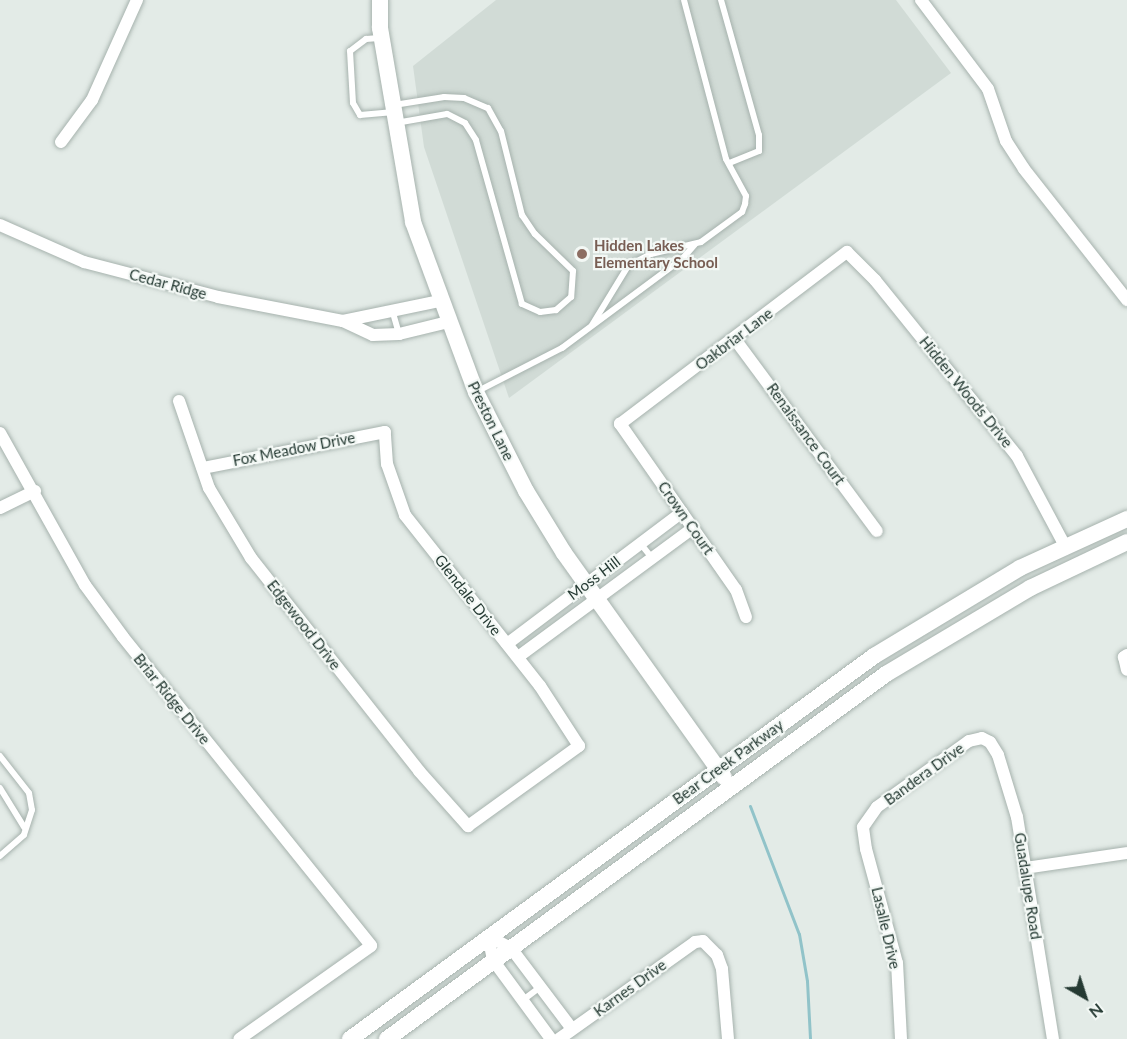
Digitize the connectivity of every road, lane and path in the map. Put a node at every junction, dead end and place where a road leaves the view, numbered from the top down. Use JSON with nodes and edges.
{"nodes":[{"id":1,"x":137,"y":0,"type":"edge"},
{"id":2,"x":380,"y":0,"type":"edge"},
{"id":3,"x":684,"y":0,"type":"edge"},
{"id":4,"x":722,"y":0,"type":"edge"},
{"id":5,"x":921,"y":0,"type":"edge"},
{"id":6,"x":381,"y":37,"type":"junction"},
{"id":7,"x":394,"y":113,"type":"junction"},
{"id":8,"x":61,"y":142,"type":"dead end"},
{"id":9,"x":729,"y":163,"type":"junction"},
{"id":10,"x":0,"y":225,"type":"edge"},
{"id":11,"x":696,"y":243,"type":"junction"},
{"id":12,"x":847,"y":252,"type":"joint"},
{"id":13,"x":1127,"y":300,"type":"edge"},
{"id":14,"x":440,"y":301,"type":"junction"},
{"id":15,"x":393,"y":313,"type":"junction"},
{"id":16,"x":343,"y":321,"type":"junction"},
{"id":17,"x":448,"y":322,"type":"junction"},
{"id":18,"x":592,"y":325,"type":"junction"},
{"id":19,"x":399,"y":334,"type":"junction"},
{"id":20,"x":734,"y":338,"type":"junction"},
{"id":21,"x":476,"y":392,"type":"junction"},
{"id":22,"x":179,"y":401,"type":"dead end"},
{"id":23,"x":620,"y":424,"type":"joint"},
{"id":24,"x":385,"y":432,"type":"joint"},
{"id":25,"x":0,"y":433,"type":"edge"},
{"id":26,"x":203,"y":468,"type":"junction"},
{"id":27,"x":35,"y":491,"type":"junction"},
{"id":28,"x":0,"y":508,"type":"edge"},
{"id":29,"x":682,"y":512,"type":"junction"},
{"id":30,"x":1127,"y":519,"type":"edge"},
{"id":31,"x":693,"y":528,"type":"junction"},
{"id":32,"x":877,"y":531,"type":"dead end"},
{"id":33,"x":1127,"y":542,"type":"edge"},
{"id":34,"x":640,"y":543,"type":"junction"},
{"id":35,"x":1065,"y":546,"type":"junction"},
{"id":36,"x":652,"y":558,"type":"junction"},
{"id":37,"x":586,"y":584,"type":"junction"},
{"id":38,"x":598,"y":600,"type":"junction"},
{"id":39,"x":542,"y":617,"type":"junction"},
{"id":40,"x":746,"y":617,"type":"dead end"},
{"id":41,"x":554,"y":631,"type":"junction"},
{"id":42,"x":507,"y":644,"type":"junction"},
{"id":43,"x":1125,"y":656,"type":"edge"},
{"id":44,"x":518,"y":657,"type":"junction"},
{"id":45,"x":1127,"y":670,"type":"edge"},
{"id":46,"x":987,"y":739,"type":"joint"},
{"id":47,"x":579,"y":746,"type":"joint"},
{"id":48,"x":0,"y":756,"type":"edge"},
{"id":49,"x":719,"y":770,"type":"junction"},
{"id":50,"x":732,"y":787,"type":"junction"},
{"id":51,"x":0,"y":788,"type":"edge"},
{"id":52,"x":866,"y":819,"type":"joint"},
{"id":53,"x":24,"y":826,"type":"junction"},
{"id":54,"x":1127,"y":853,"type":"edge"},
{"id":55,"x":0,"y":856,"type":"edge"},
{"id":56,"x":1025,"y":868,"type":"junction"},
{"id":57,"x":488,"y":936,"type":"junction"},
{"id":58,"x":511,"y":948,"type":"junction"},
{"id":59,"x":493,"y":960,"type":"junction"},
{"id":60,"x":540,"y":987,"type":"junction"},
{"id":61,"x":523,"y":1000,"type":"junction"},
{"id":62,"x":572,"y":1029,"type":"junction"},
{"id":63,"x":239,"y":1039,"type":"edge"},
{"id":64,"x":350,"y":1039,"type":"edge"},
{"id":65,"x":387,"y":1039,"type":"edge"},
{"id":66,"x":551,"y":1039,"type":"edge"},
{"id":67,"x":559,"y":1039,"type":"edge"},
{"id":68,"x":728,"y":1039,"type":"edge"},
{"id":69,"x":901,"y":1039,"type":"edge"},
{"id":70,"x":1053,"y":1039,"type":"edge"}],
"edges":[{"from":1,"to":8,"type":"street"},
{"from":2,"to":6,"type":"main road","name":"Preston Lane"},
{"from":3,"to":9,"type":"lane"},
{"from":4,"to":9,"type":"lane"},
{"from":5,"to":13,"type":"street"},
{"from":6,"to":7,"type":"main road","name":"Preston Lane"},
{"from":6,"to":7,"type":"lane"},
{"from":7,"to":7,"type":"lane"},
{"from":7,"to":14,"type":"main road","name":"Preston Lane"},
{"from":9,"to":11,"type":"lane"},
{"from":10,"to":16,"type":"street","name":"Cedar Ridge"},
{"from":11,"to":18,"type":"lane"},
{"from":11,"to":18,"type":"lane"},
{"from":12,"to":20,"type":"street","name":"Oakbriar Lane"},
{"from":12,"to":35,"type":"street","name":"Hidden Woods Drive"},
{"from":14,"to":15,"type":"street","name":"Cedar Ridge"},
{"from":14,"to":17,"type":"main road","name":"Preston Lane"},
{"from":15,"to":16,"type":"street","name":"Cedar Ridge"},
{"from":15,"to":19,"type":"lane"},
{"from":16,"to":19,"type":"street","name":"Cedar Ridge"},
{"from":17,"to":19,"type":"street","name":"Cedar Ridge"},
{"from":17,"to":21,"type":"main road","name":"Preston Lane"},
{"from":18,"to":21,"type":"lane"},
{"from":20,"to":23,"type":"street","name":"Oakbriar Lane"},
{"from":20,"to":32,"type":"street","name":"Renaissance Court"},
{"from":21,"to":37,"type":"main road","name":"Preston Lane"},
{"from":22,"to":26,"type":"street","name":"Edgewood Drive"},
{"from":23,"to":29,"type":"street","name":"Crown Court"},
{"from":24,"to":26,"type":"street","name":"Fox Meadow Drive"},
{"from":24,"to":42,"type":"street","name":"Glendale Drive"},
{"from":25,"to":27,"type":"street","name":"Briar Ridge Drive"},
{"from":26,"to":47,"type":"street","name":"Edgewood Drive"},
{"from":27,"to":28,"type":"street"},
{"from":27,"to":63,"type":"street","name":"Briar Ridge Drive"},
{"from":29,"to":31,"type":"street","name":"Crown Court"},
{"from":29,"to":34,"type":"street","name":"Moss Hill"},
{"from":30,"to":35,"type":"main road","name":"Bear Creek Parkway"},
{"from":31,"to":36,"type":"street","name":"Moss Hill"},
{"from":31,"to":40,"type":"street","name":"Crown Court"},
{"from":33,"to":50,"type":"main road","name":"Bear Creek Parkway"},
{"from":34,"to":36,"type":"lane"},
{"from":34,"to":37,"type":"street","name":"Moss Hill"},
{"from":35,"to":49,"type":"main road","name":"Bear Creek Parkway"},
{"from":36,"to":38,"type":"street","name":"Moss Hill"},
{"from":37,"to":38,"type":"main road","name":"Preston Lane"},
{"from":37,"to":39,"type":"street","name":"Moss Hill"},
{"from":38,"to":41,"type":"street","name":"Moss Hill"},
{"from":38,"to":49,"type":"main road","name":"Preston Lane"},
{"from":39,"to":41,"type":"lane"},
{"from":39,"to":42,"type":"street","name":"Moss Hill"},
{"from":41,"to":44,"type":"street","name":"Moss Hill"},
{"from":42,"to":44,"type":"street","name":"Glendale Drive"},
{"from":43,"to":45,"type":"street"},
{"from":44,"to":47,"type":"street","name":"Glendale Drive"},
{"from":46,"to":52,"type":"street","name":"Bandera Drive"},
{"from":46,"to":56,"type":"street","name":"Guadalupe Road"},
{"from":48,"to":53,"type":"lane"},
{"from":49,"to":50,"type":"main road","name":"Preston Lane"},
{"from":49,"to":57,"type":"main road","name":"Bear Creek Parkway"},
{"from":50,"to":58,"type":"main road","name":"Bear Creek Parkway"},
{"from":51,"to":53,"type":"lane"},
{"from":52,"to":69,"type":"street","name":"Lasalle Drive"},
{"from":53,"to":55,"type":"lane"},
{"from":54,"to":56,"type":"street"},
{"from":56,"to":70,"type":"street","name":"Guadalupe Road"},
{"from":57,"to":58,"type":"street"},
{"from":57,"to":59,"type":"street"},
{"from":57,"to":64,"type":"main road","name":"Bear Creek Parkway"},
{"from":58,"to":59,"type":"main road","name":"Bear Creek Parkway"},
{"from":58,"to":60,"type":"street"},
{"from":59,"to":61,"type":"street"},
{"from":59,"to":65,"type":"main road","name":"Bear Creek Parkway"},
{"from":60,"to":61,"type":"lane"},
{"from":60,"to":62,"type":"street"},
{"from":61,"to":66,"type":"street"},
{"from":62,"to":67,"type":"street","name":"Karnes Drive"},
{"from":62,"to":68,"type":"street","name":"Karnes Drive"}]}
